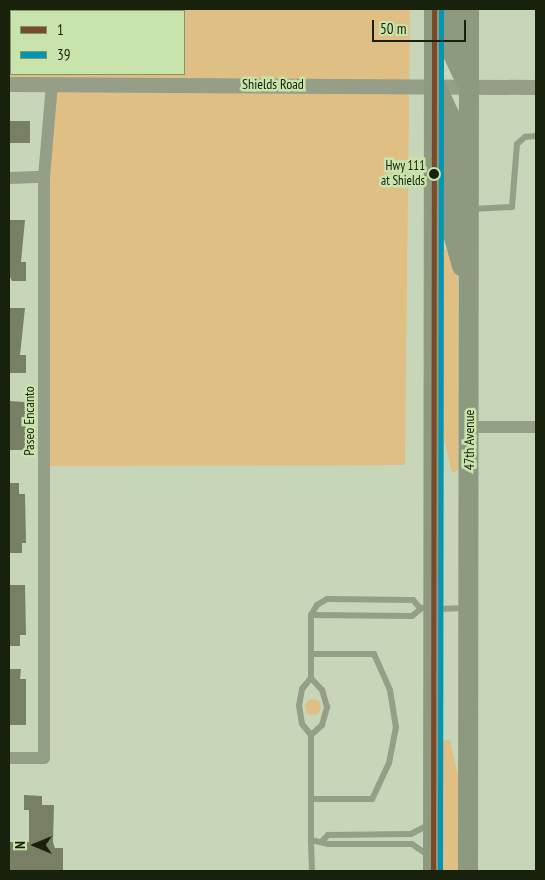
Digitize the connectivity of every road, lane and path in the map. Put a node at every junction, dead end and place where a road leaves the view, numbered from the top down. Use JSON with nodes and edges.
{"nodes":[{"id":1,"x":434,"y":9,"type":"edge"},
{"id":2,"x":453,"y":9,"type":"edge"},
{"id":3,"x":469,"y":9,"type":"edge"},
{"id":4,"x":9,"y":84,"type":"edge"},
{"id":5,"x":52,"y":84,"type":"junction"},
{"id":6,"x":435,"y":84,"type":"junction"},
{"id":7,"x":469,"y":85,"type":"junction"},
{"id":8,"x":536,"y":87,"type":"edge"},
{"id":9,"x":536,"y":136,"type":"edge"},
{"id":10,"x":44,"y":177,"type":"junction"},
{"id":11,"x":9,"y":178,"type":"edge"},
{"id":12,"x":469,"y":209,"type":"junction"},
{"id":13,"x":469,"y":288,"type":"junction"},
{"id":14,"x":469,"y":427,"type":"junction"},
{"id":15,"x":536,"y":427,"type":"edge"},
{"id":16,"x":468,"y":608,"type":"junction"},
{"id":17,"x":427,"y":609,"type":"junction"},
{"id":18,"x":311,"y":615,"type":"junction"},
{"id":19,"x":311,"y":654,"type":"junction"},
{"id":20,"x":311,"y":678,"type":"junction"},
{"id":21,"x":311,"y":735,"type":"junction"},
{"id":22,"x":9,"y":758,"type":"edge"},
{"id":23,"x":311,"y":799,"type":"junction"},
{"id":24,"x":433,"y":818,"type":"junction"},
{"id":25,"x":311,"y":840,"type":"junction"},
{"id":26,"x":324,"y":840,"type":"junction"},
{"id":27,"x":433,"y":867,"type":"edge"},
{"id":28,"x":312,"y":871,"type":"edge"},
{"id":29,"x":468,"y":871,"type":"edge"}],
"edges":[{"from":1,"to":6,"type":"main road"},
{"from":2,"to":7,"type":"main road"},
{"from":3,"to":7,"type":"main road","name":"47th Avenue"},
{"from":4,"to":5,"type":"street","name":"Shields Road"},
{"from":5,"to":6,"type":"street","name":"Shields Road"},
{"from":5,"to":10,"type":"street","name":"Paseo Encanto"},
{"from":6,"to":7,"type":"street","name":"Shields Road"},
{"from":6,"to":13,"type":"main road"},
{"from":6,"to":17,"type":"main road"},
{"from":7,"to":8,"type":"street","name":"Shields Road"},
{"from":7,"to":12,"type":"main road","name":"47th Avenue"},
{"from":9,"to":12,"type":"lane"},
{"from":10,"to":11,"type":"street"},
{"from":10,"to":22,"type":"street","name":"Paseo Encanto"},
{"from":12,"to":13,"type":"main road","name":"47th Avenue"},
{"from":13,"to":14,"type":"main road","name":"47th Avenue"},
{"from":14,"to":15,"type":"street"},
{"from":14,"to":16,"type":"main road","name":"47th Avenue"},
{"from":16,"to":17,"type":"lane"},
{"from":16,"to":29,"type":"main road","name":"47th Avenue"},
{"from":17,"to":18,"type":"lane"},
{"from":17,"to":18,"type":"lane"},
{"from":17,"to":24,"type":"main road"},
{"from":18,"to":19,"type":"lane"},
{"from":19,"to":20,"type":"lane"},
{"from":19,"to":23,"type":"lane"},
{"from":20,"to":21,"type":"lane"},
{"from":20,"to":21,"type":"lane"},
{"from":21,"to":23,"type":"lane"},
{"from":23,"to":25,"type":"lane"},
{"from":24,"to":26,"type":"lane"},
{"from":24,"to":27,"type":"main road"},
{"from":25,"to":26,"type":"lane"},
{"from":25,"to":28,"type":"lane"},
{"from":26,"to":27,"type":"lane"}]}
